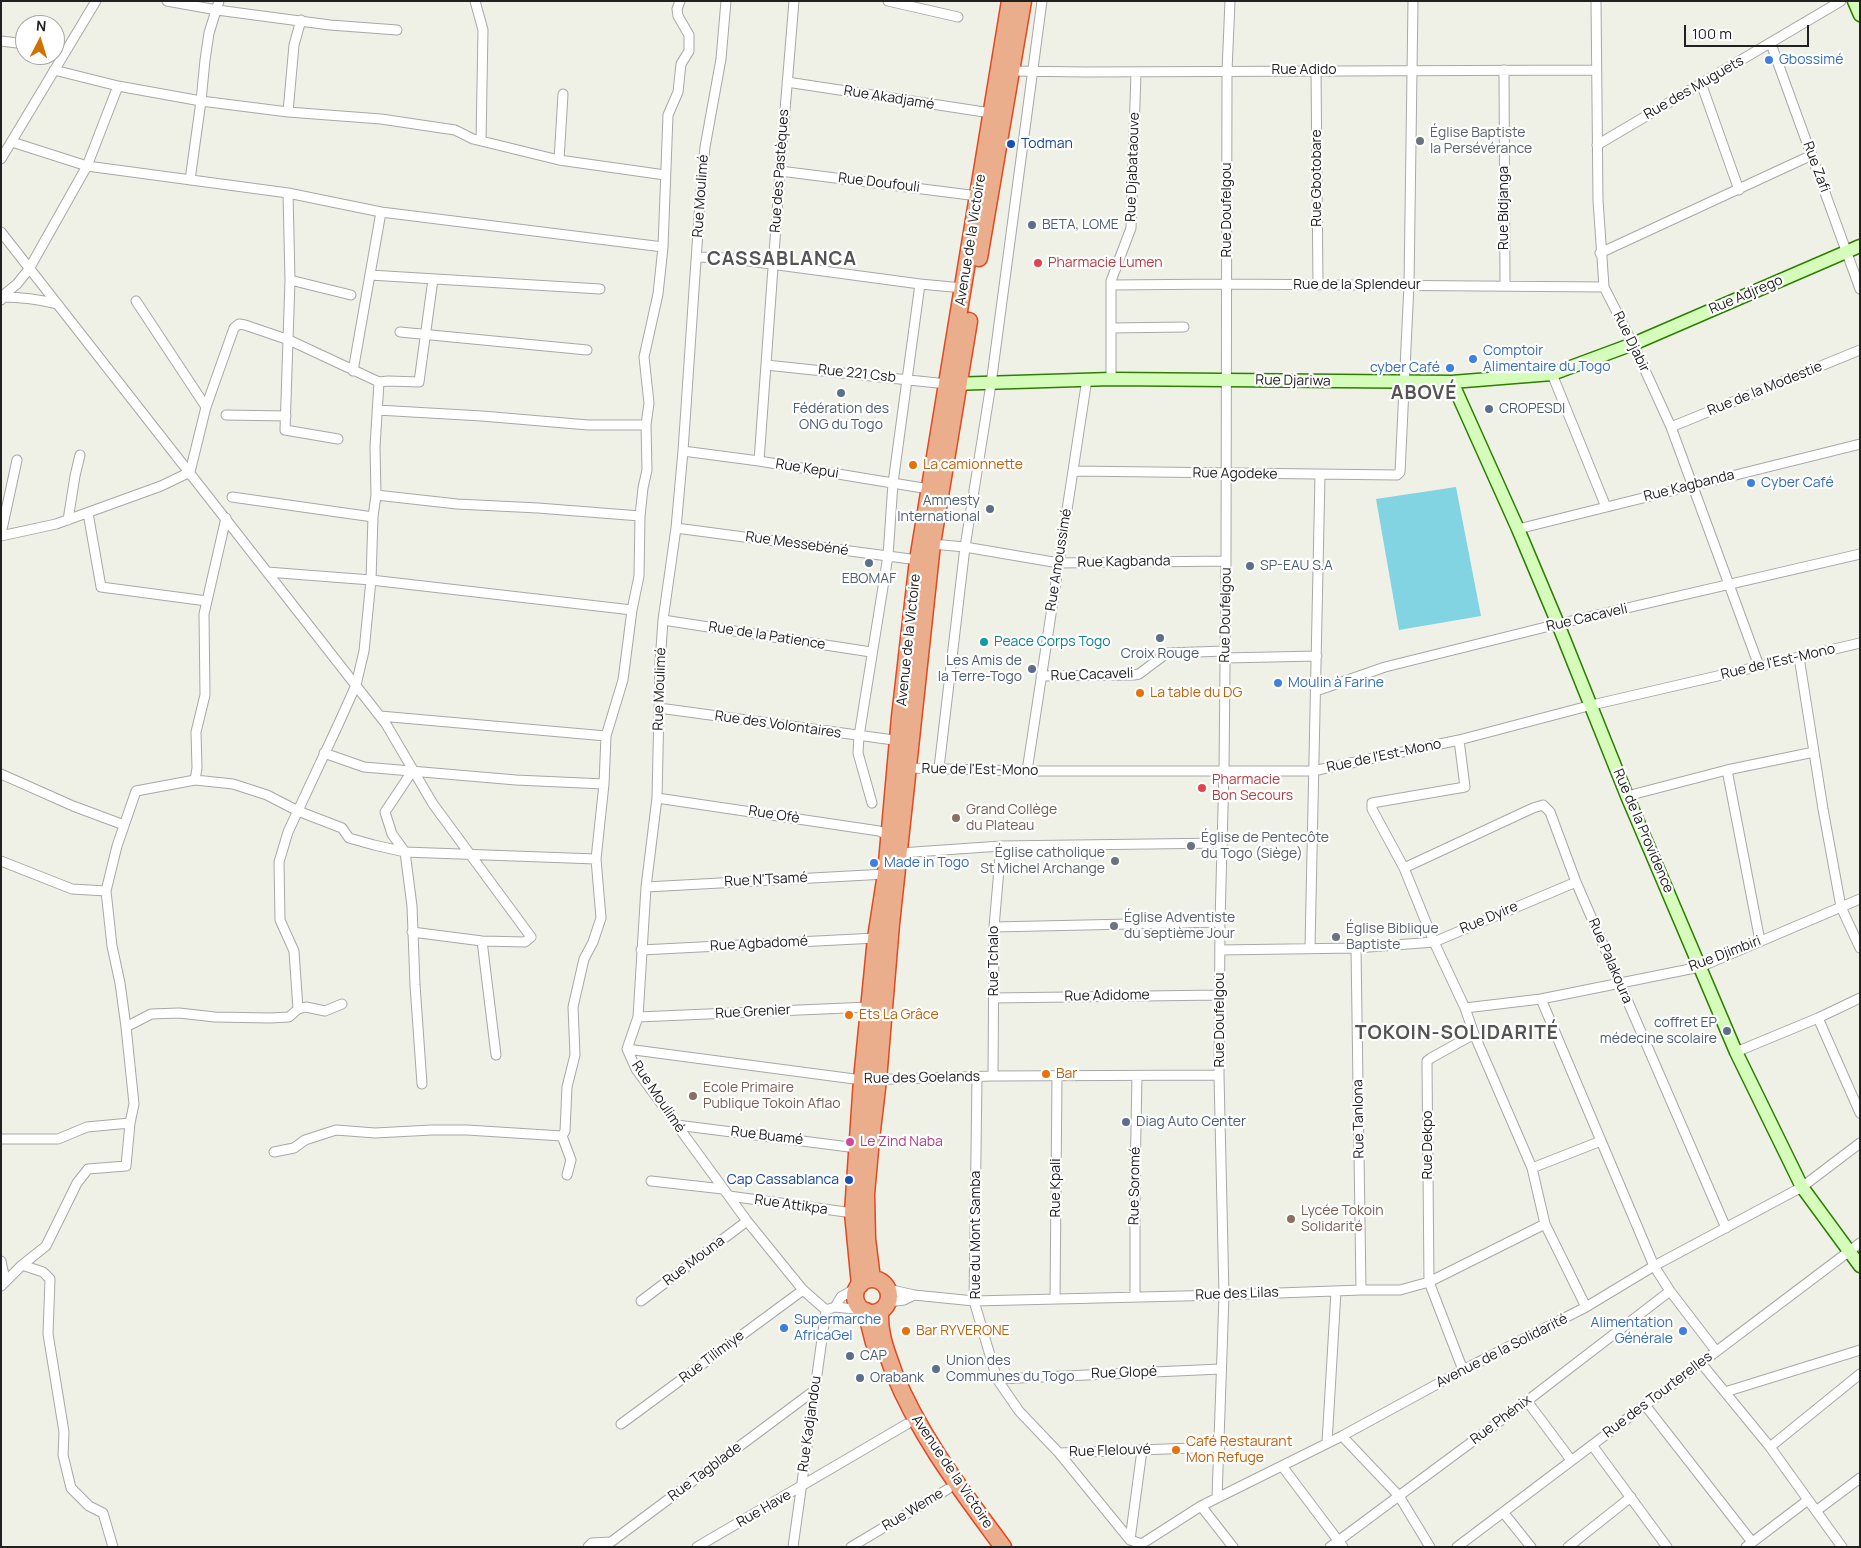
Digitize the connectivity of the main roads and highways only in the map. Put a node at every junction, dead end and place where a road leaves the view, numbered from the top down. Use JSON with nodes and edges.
{"nodes":[{"id":1,"x":1010,"y":1,"type":"edge"},
{"id":2,"x":1023,"y":1,"type":"edge"},
{"id":3,"x":953,"y":384,"type":"junction"},
{"id":4,"x":904,"y":741,"type":"junction"},
{"id":5,"x":902,"y":768,"type":"junction"},
{"id":6,"x":863,"y":1284,"type":"junction"},
{"id":7,"x":877,"y":1305,"type":"junction"},
{"id":8,"x":992,"y":1547,"type":"edge"},
{"id":9,"x":1003,"y":1547,"type":"edge"}],
"edges":[{"from":1,"to":3,"type":"highway","name":"Avenue de la Victoire"},
{"from":2,"to":3,"type":"highway","name":"Avenue de la Victoire"},
{"from":3,"to":4,"type":"highway","name":"Avenue de la Victoire"},
{"from":3,"to":4,"type":"highway","name":"Avenue de la Victoire"},
{"from":4,"to":5,"type":"highway","name":"Avenue de la Victoire"},
{"from":5,"to":6,"type":"highway","name":"Avenue de la Victoire"},
{"from":5,"to":6,"type":"highway","name":"Avenue de la Victoire"},
{"from":6,"to":7,"type":"highway"},
{"from":6,"to":7,"type":"highway"},
{"from":7,"to":8,"type":"highway","name":"Avenue de la Victoire"},
{"from":7,"to":9,"type":"highway","name":"Avenue de la Victoire"}]}
